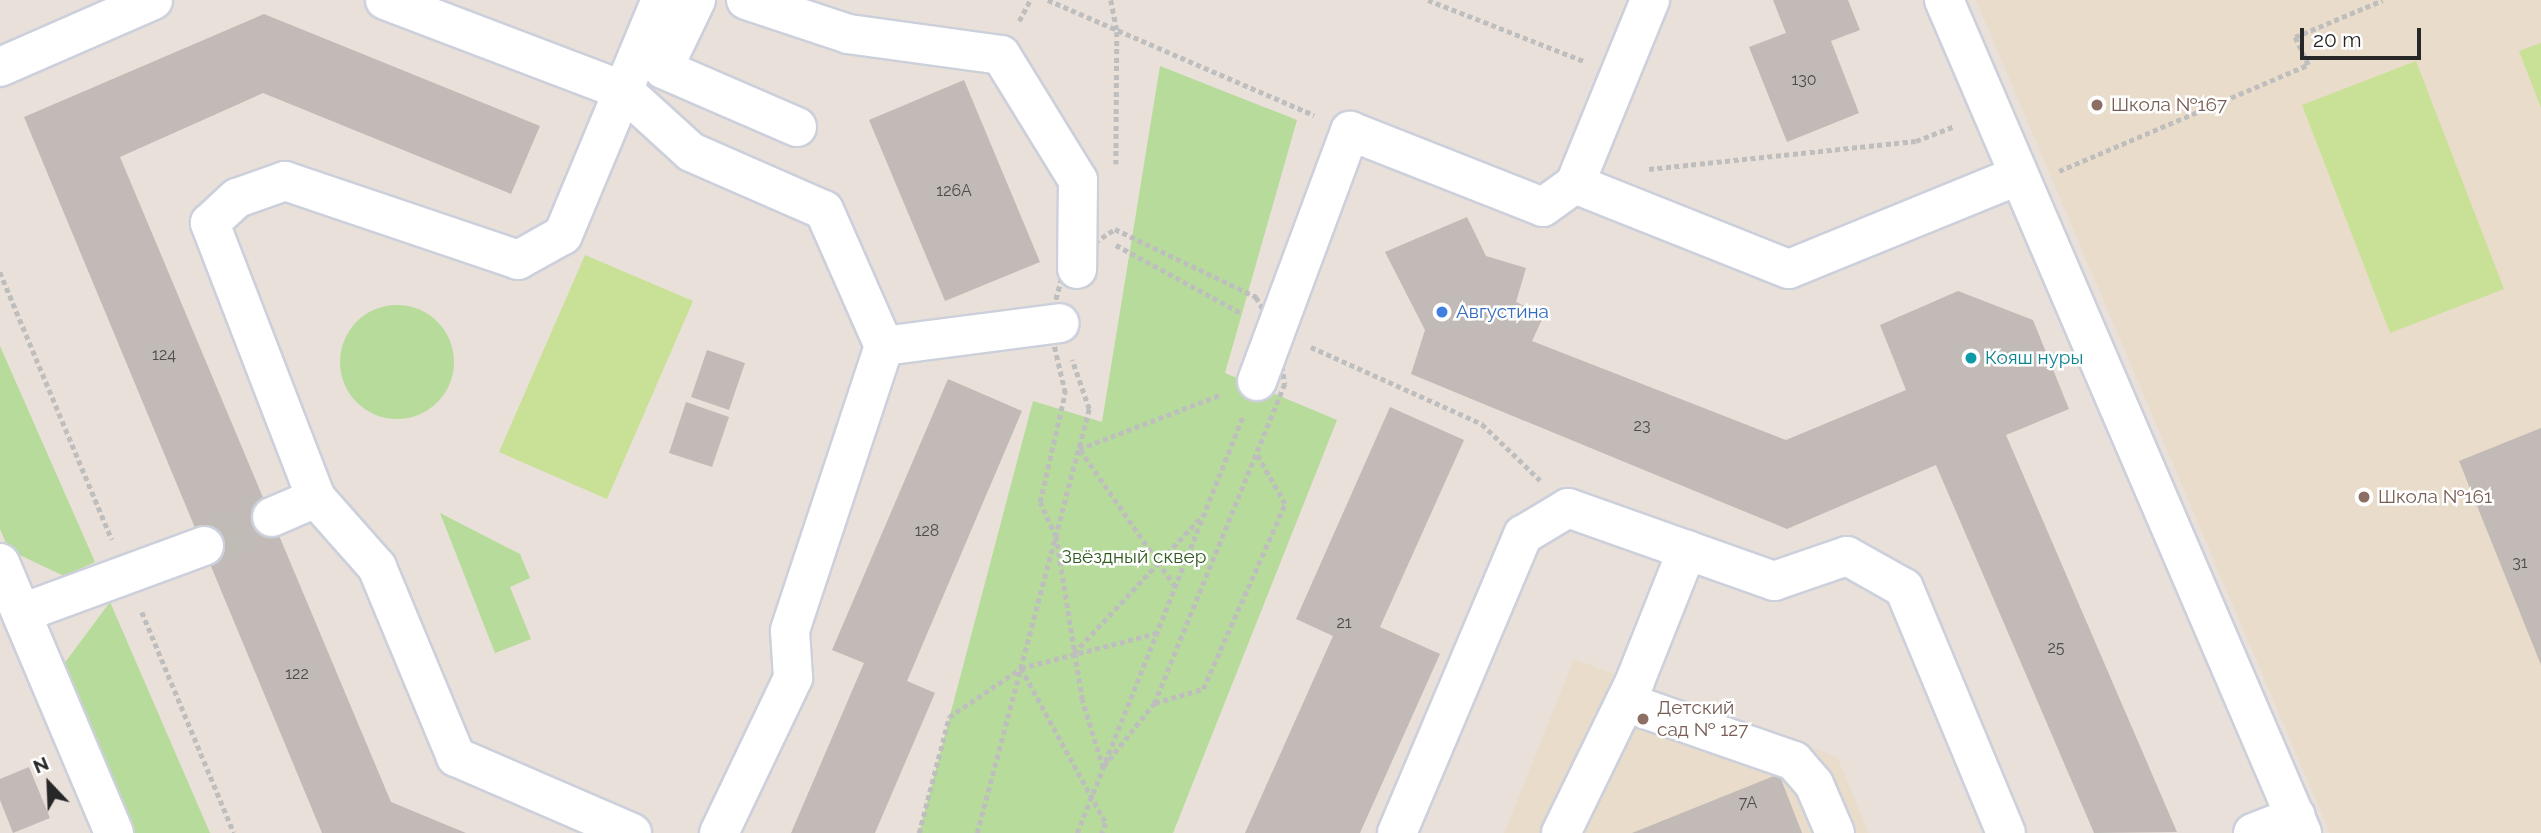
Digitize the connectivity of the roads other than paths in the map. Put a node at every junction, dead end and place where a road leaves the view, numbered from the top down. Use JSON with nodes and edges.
{"nodes":[{"id":1,"x":153,"y":0,"type":"edge"},
{"id":2,"x":385,"y":0,"type":"edge"},
{"id":3,"x":662,"y":0,"type":"edge"},
{"id":4,"x":696,"y":0,"type":"edge"},
{"id":5,"x":746,"y":0,"type":"edge"},
{"id":6,"x":1650,"y":0,"type":"edge"},
{"id":7,"x":1944,"y":0,"type":"edge"},
{"id":8,"x":0,"y":67,"type":"edge"},
{"id":9,"x":663,"y":69,"type":"junction"},
{"id":10,"x":624,"y":92,"type":"junction"},
{"id":11,"x":797,"y":127,"type":"dead end"},
{"id":12,"x":1581,"y":169,"type":"junction"},
{"id":13,"x":2019,"y":175,"type":"junction"},
{"id":14,"x":1077,"y":261,"type":"road end"},
{"id":15,"x":1054,"y":323,"type":"road end"},
{"id":16,"x":884,"y":346,"type":"junction"},
{"id":17,"x":1257,"y":381,"type":"road end"},
{"id":18,"x":316,"y":498,"type":"junction"},
{"id":19,"x":272,"y":517,"type":"tunnel mouth"},
{"id":20,"x":204,"y":546,"type":"tunnel mouth"},
{"id":21,"x":1687,"y":550,"type":"junction"},
{"id":22,"x":0,"y":563,"type":"edge"},
{"id":23,"x":22,"y":612,"type":"junction"},
{"id":24,"x":1625,"y":702,"type":"junction"},
{"id":25,"x":2299,"y":825,"type":"edge"},
{"id":26,"x":114,"y":833,"type":"edge"},
{"id":27,"x":632,"y":833,"type":"edge"},
{"id":28,"x":719,"y":833,"type":"edge"},
{"id":29,"x":1397,"y":833,"type":"edge"},
{"id":30,"x":1561,"y":833,"type":"edge"},
{"id":31,"x":1835,"y":833,"type":"edge"},
{"id":32,"x":2006,"y":833,"type":"edge"},
{"id":33,"x":2253,"y":833,"type":"edge"}],
"edges":[{"from":1,"to":8,"type":"lane"},
{"from":2,"to":10,"type":"lane"},
{"from":3,"to":10,"type":"lane"},
{"from":4,"to":9,"type":"lane"},
{"from":5,"to":14,"type":"lane"},
{"from":6,"to":12,"type":"lane"},
{"from":7,"to":13,"type":"lane"},
{"from":9,"to":10,"type":"lane"},
{"from":9,"to":11,"type":"lane"},
{"from":10,"to":16,"type":"lane"},
{"from":10,"to":18,"type":"lane"},
{"from":12,"to":13,"type":"lane"},
{"from":12,"to":17,"type":"lane"},
{"from":13,"to":25,"type":"lane"},
{"from":15,"to":16,"type":"lane"},
{"from":16,"to":28,"type":"lane"},
{"from":18,"to":19,"type":"lane"},
{"from":18,"to":27,"type":"lane"},
{"from":20,"to":23,"type":"lane"},
{"from":21,"to":24,"type":"lane"},
{"from":21,"to":29,"type":"lane"},
{"from":21,"to":32,"type":"lane"},
{"from":22,"to":23,"type":"lane"},
{"from":23,"to":26,"type":"lane"},
{"from":24,"to":30,"type":"lane"},
{"from":24,"to":31,"type":"lane"},
{"from":25,"to":33,"type":"lane"}]}
